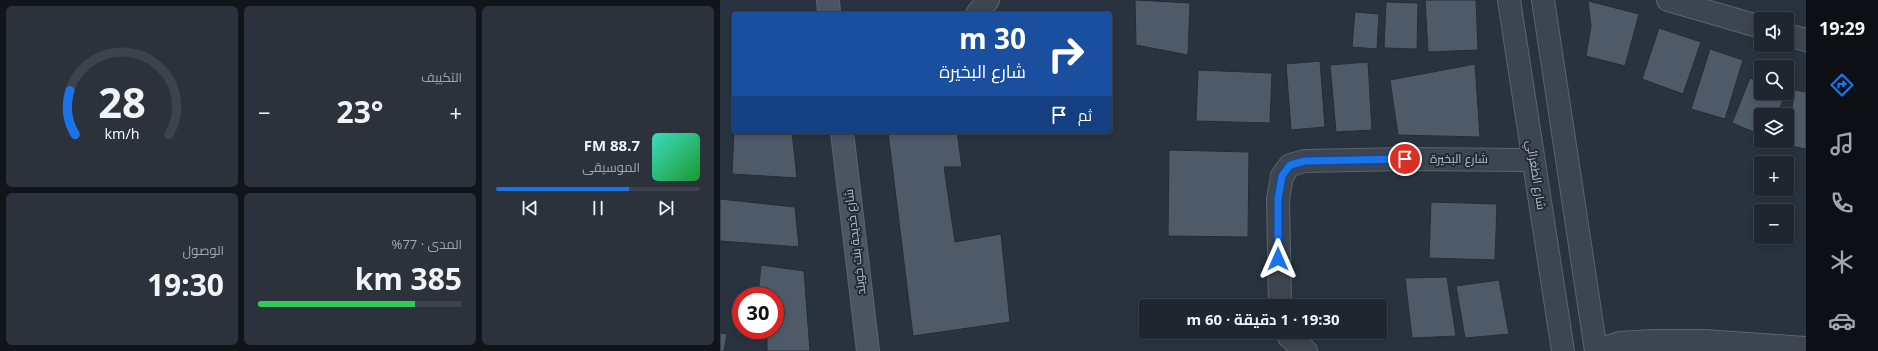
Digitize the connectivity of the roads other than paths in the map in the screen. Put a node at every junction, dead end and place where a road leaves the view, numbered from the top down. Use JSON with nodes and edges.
{"nodes":[{"id":1,"x":828,"y":0,"type":"edge"},
{"id":2,"x":988,"y":0,"type":"edge"},
{"id":3,"x":1509,"y":0,"type":"edge"},
{"id":4,"x":1544,"y":0,"type":"edge"},
{"id":5,"x":1668,"y":0,"type":"edge"},
{"id":6,"x":829,"y":12,"type":"edge"},
{"id":7,"x":979,"y":12,"type":"edge"},
{"id":8,"x":1754,"y":25,"type":"edge"},
{"id":9,"x":1794,"y":36,"type":"edge"},
{"id":10,"x":1806,"y":40,"type":"edge"},
{"id":11,"x":842,"y":134,"type":"edge"},
{"id":12,"x":1534,"y":160,"type":"junction"},
{"id":13,"x":1280,"y":299,"type":"edge"},
{"id":14,"x":1292,"y":339,"type":"edge"},
{"id":15,"x":1806,"y":348,"type":"edge"},
{"id":16,"x":868,"y":351,"type":"edge"},
{"id":17,"x":1306,"y":351,"type":"edge"},
{"id":18,"x":1563,"y":351,"type":"edge"},
{"id":19,"x":1596,"y":351,"type":"edge"}],
"edges":[{"from":1,"to":6,"type":"street"},
{"from":2,"to":7,"type":"street"},
{"from":3,"to":12,"type":"street","name":"شارع الطغرائي"},
{"from":4,"to":19,"type":"street"},
{"from":5,"to":8,"type":"street"},
{"from":9,"to":10,"type":"street"},
{"from":11,"to":16,"type":"street","name":"شارع خديجة بنت خويلد"},
{"from":12,"to":13,"type":"street","name":"شارع البخيرة"},
{"from":12,"to":18,"type":"street","name":"شارع الطغرائي"},
{"from":14,"to":17,"type":"street"},
{"from":15,"to":19,"type":"street"}]}
